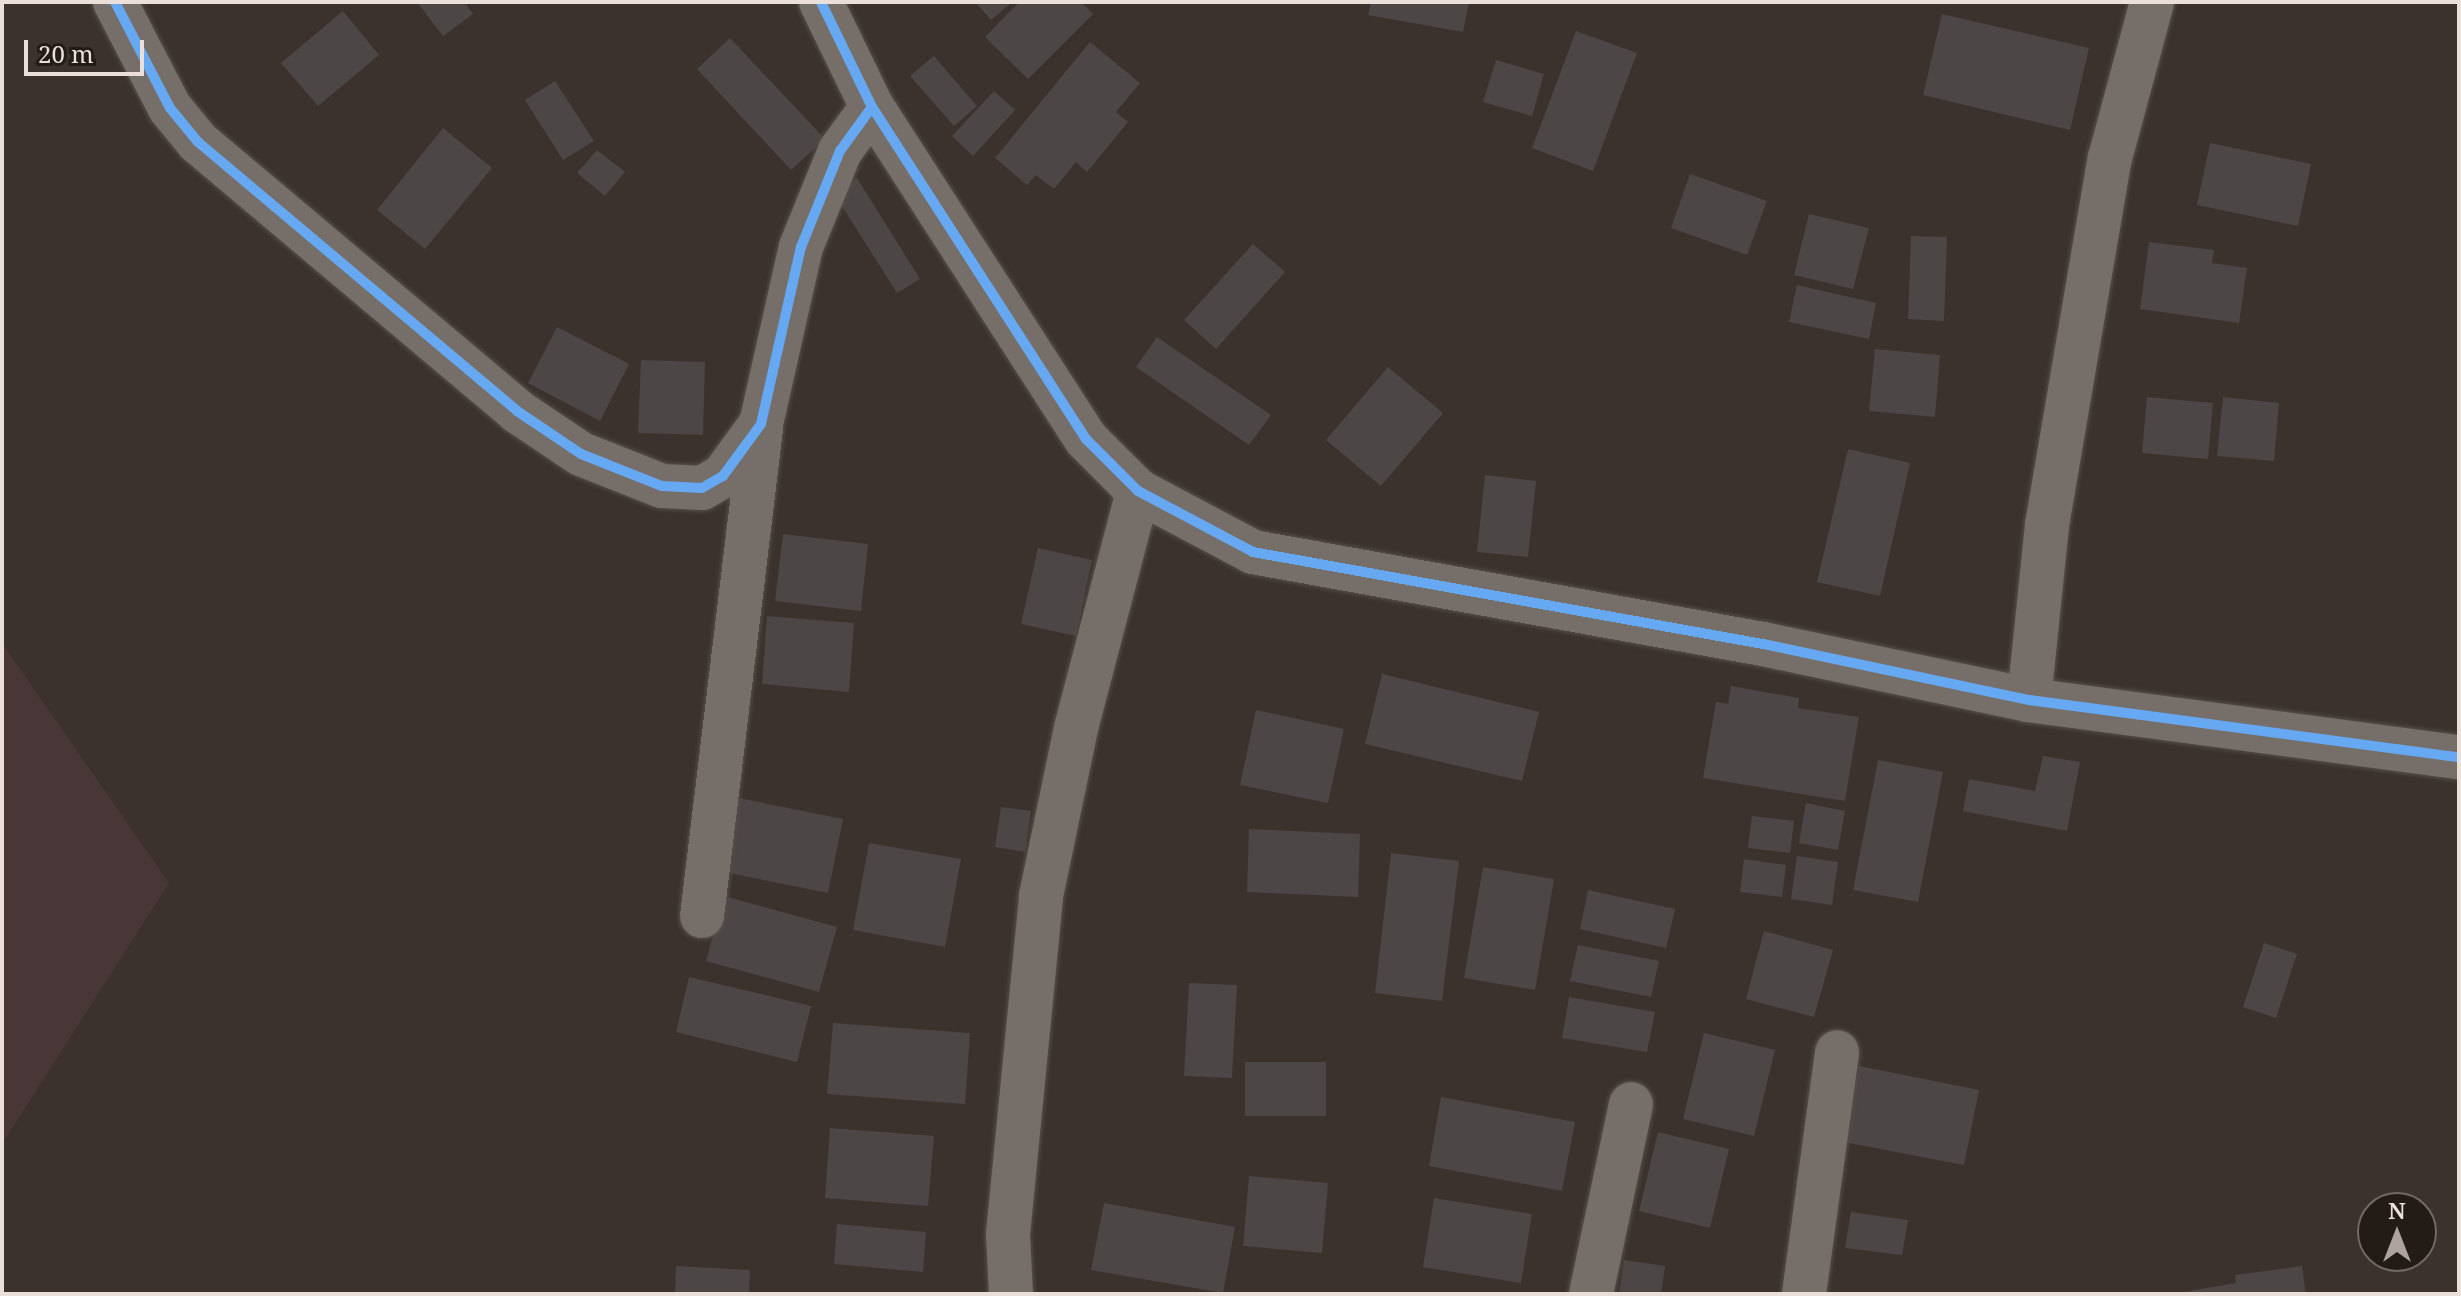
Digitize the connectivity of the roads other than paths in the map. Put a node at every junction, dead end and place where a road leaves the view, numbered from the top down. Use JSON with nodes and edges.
{"nodes":[{"id":1,"x":115,"y":2,"type":"edge"},
{"id":2,"x":821,"y":2,"type":"edge"},
{"id":3,"x":2152,"y":2,"type":"edge"},
{"id":4,"x":872,"y":107,"type":"junction"},
{"id":5,"x":761,"y":424,"type":"junction"},
{"id":6,"x":1138,"y":491,"type":"junction"},
{"id":7,"x":2029,"y":700,"type":"junction"},
{"id":8,"x":2459,"y":757,"type":"edge"},
{"id":9,"x":702,"y":916,"type":"dead end"},
{"id":10,"x":1837,"y":1052,"type":"dead end"},
{"id":11,"x":1631,"y":1104,"type":"dead end"},
{"id":12,"x":1011,"y":1294,"type":"edge"},
{"id":13,"x":1591,"y":1294,"type":"edge"},
{"id":14,"x":1804,"y":1294,"type":"edge"}],
"edges":[{"from":1,"to":5,"type":"street"},
{"from":2,"to":4,"type":"street"},
{"from":3,"to":7,"type":"street"},
{"from":4,"to":5,"type":"street"},
{"from":4,"to":6,"type":"street"},
{"from":5,"to":9,"type":"street"},
{"from":6,"to":7,"type":"street"},
{"from":6,"to":12,"type":"street"},
{"from":7,"to":8,"type":"street"},
{"from":10,"to":14,"type":"street"},
{"from":11,"to":13,"type":"street"}]}
